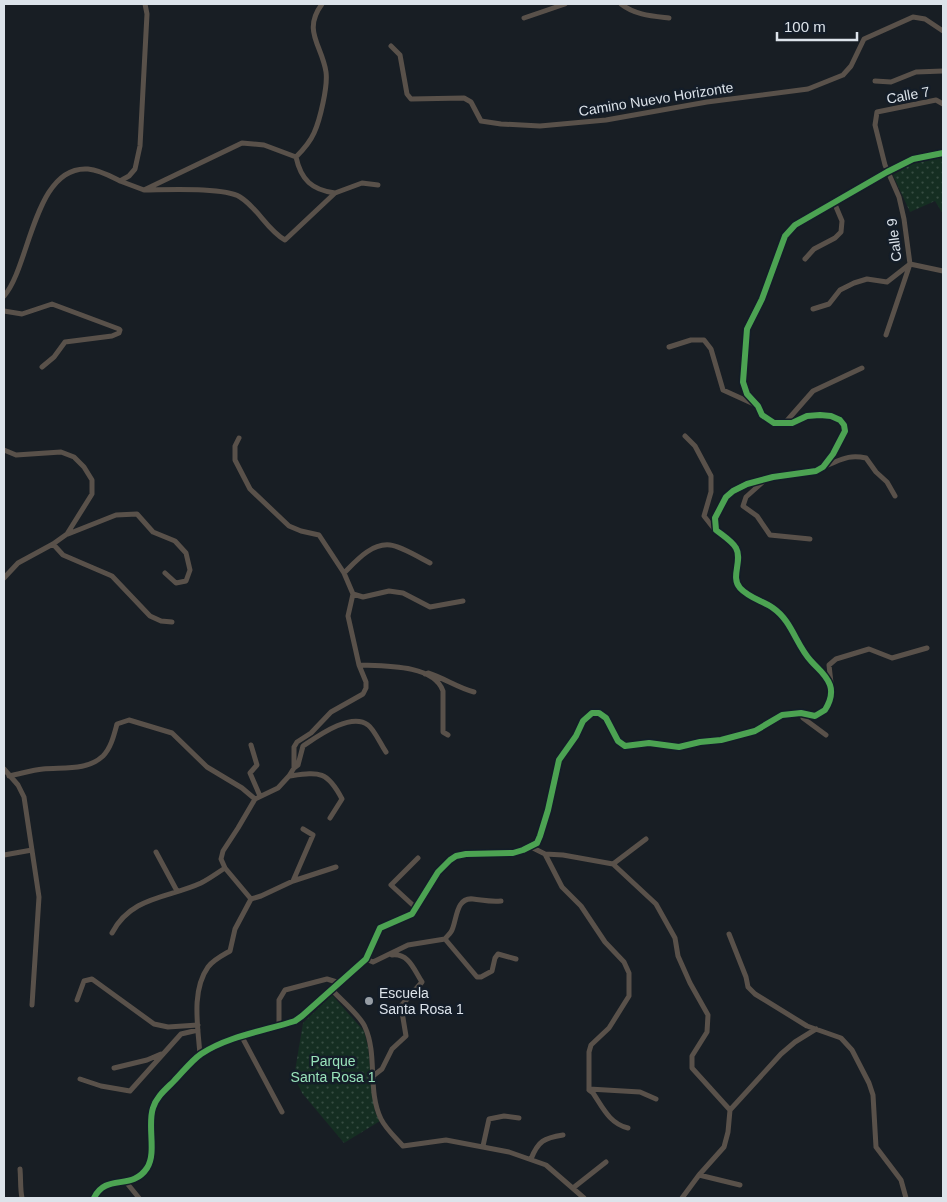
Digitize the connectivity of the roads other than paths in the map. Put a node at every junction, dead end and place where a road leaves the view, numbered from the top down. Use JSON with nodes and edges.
{"nodes":[{"id":1,"x":145,"y":4,"type":"edge"},
{"id":2,"x":322,"y":4,"type":"edge"},
{"id":3,"x":566,"y":4,"type":"edge"},
{"id":4,"x":621,"y":4,"type":"edge"},
{"id":5,"x":524,"y":18,"type":"dead end"},
{"id":6,"x":669,"y":18,"type":"dead end"},
{"id":7,"x":943,"y":31,"type":"edge"},
{"id":8,"x":391,"y":46,"type":"dead end"},
{"id":9,"x":943,"y":71,"type":"edge"},
{"id":10,"x":875,"y":81,"type":"dead end"},
{"id":11,"x":943,"y":104,"type":"edge"},
{"id":12,"x":943,"y":153,"type":"edge"},
{"id":13,"x":296,"y":157,"type":"junction"},
{"id":14,"x":887,"y":172,"type":"junction"},
{"id":15,"x":120,"y":181,"type":"junction"},
{"id":16,"x":378,"y":185,"type":"dead end"},
{"id":17,"x":144,"y":190,"type":"junction"},
{"id":18,"x":335,"y":193,"type":"junction"},
{"id":19,"x":834,"y":202,"type":"junction"},
{"id":20,"x":805,"y":259,"type":"dead end"},
{"id":21,"x":910,"y":264,"type":"junction"},
{"id":22,"x":943,"y":271,"type":"edge"},
{"id":23,"x":4,"y":296,"type":"edge"},
{"id":24,"x":813,"y":309,"type":"dead end"},
{"id":25,"x":4,"y":311,"type":"edge"},
{"id":26,"x":886,"y":335,"type":"dead end"},
{"id":27,"x":669,"y":347,"type":"dead end"},
{"id":28,"x":42,"y":368,"type":"dead end"},
{"id":29,"x":862,"y":368,"type":"dead end"},
{"id":30,"x":758,"y":406,"type":"junction"},
{"id":31,"x":784,"y":424,"type":"junction"},
{"id":32,"x":685,"y":436,"type":"dead end"},
{"id":33,"x":239,"y":438,"type":"dead end"},
{"id":34,"x":4,"y":450,"type":"edge"},
{"id":35,"x":823,"y":467,"type":"junction"},
{"id":36,"x":766,"y":478,"type":"junction"},
{"id":37,"x":895,"y":496,"type":"dead end"},
{"id":38,"x":716,"y":530,"type":"junction"},
{"id":39,"x":67,"y":534,"type":"junction"},
{"id":40,"x":810,"y":539,"type":"dead end"},
{"id":41,"x":53,"y":544,"type":"junction"},
{"id":42,"x":430,"y":563,"type":"dead end"},
{"id":43,"x":165,"y":573,"type":"dead end"},
{"id":44,"x":344,"y":573,"type":"junction"},
{"id":45,"x":4,"y":578,"type":"edge"},
{"id":46,"x":353,"y":594,"type":"junction"},
{"id":47,"x":463,"y":601,"type":"dead end"},
{"id":48,"x":172,"y":622,"type":"dead end"},
{"id":49,"x":927,"y":648,"type":"dead end"},
{"id":50,"x":359,"y":665,"type":"junction"},
{"id":51,"x":425,"y":674,"type":"junction"},
{"id":52,"x":474,"y":692,"type":"dead end"},
{"id":53,"x":831,"y":694,"type":"junction"},
{"id":54,"x":801,"y":713,"type":"junction"},
{"id":55,"x":448,"y":735,"type":"dead end"},
{"id":56,"x":826,"y":735,"type":"dead end"},
{"id":57,"x":251,"y":745,"type":"dead end"},
{"id":58,"x":386,"y":752,"type":"dead end"},
{"id":59,"x":294,"y":768,"type":"junction"},
{"id":60,"x":4,"y":770,"type":"edge"},
{"id":61,"x":9,"y":776,"type":"junction"},
{"id":62,"x":289,"y":776,"type":"junction"},
{"id":63,"x":257,"y":798,"type":"junction"},
{"id":64,"x":330,"y":818,"type":"dead end"},
{"id":65,"x":303,"y":829,"type":"dead end"},
{"id":66,"x":646,"y":839,"type":"dead end"},
{"id":67,"x":531,"y":847,"type":"junction"},
{"id":68,"x":32,"y":850,"type":"junction"},
{"id":69,"x":156,"y":852,"type":"dead end"},
{"id":70,"x":545,"y":854,"type":"junction"},
{"id":71,"x":4,"y":855,"type":"edge"},
{"id":72,"x":418,"y":858,"type":"dead end"},
{"id":73,"x":613,"y":864,"type":"junction"},
{"id":74,"x":336,"y":867,"type":"dead end"},
{"id":75,"x":225,"y":868,"type":"junction"},
{"id":76,"x":293,"y":881,"type":"junction"},
{"id":77,"x":177,"y":891,"type":"junction"},
{"id":78,"x":251,"y":898,"type":"junction"},
{"id":79,"x":500,"y":901,"type":"dead end"},
{"id":80,"x":416,"y":908,"type":"junction"},
{"id":81,"x":112,"y":934,"type":"dead end"},
{"id":82,"x":729,"y":934,"type":"dead end"},
{"id":83,"x":445,"y":940,"type":"junction"},
{"id":84,"x":387,"y":956,"type":"junction"},
{"id":85,"x":366,"y":959,"type":"junction"},
{"id":86,"x":516,"y":959,"type":"dead end"},
{"id":87,"x":340,"y":982,"type":"junction"},
{"id":88,"x":332,"y":990,"type":"junction"},
{"id":89,"x":76,"y":1000,"type":"dead end"},
{"id":90,"x":32,"y":1005,"type":"dead end"},
{"id":91,"x":279,"y":1026,"type":"junction"},
{"id":92,"x":198,"y":1028,"type":"junction"},
{"id":93,"x":816,"y":1029,"type":"junction"},
{"id":94,"x":242,"y":1037,"type":"junction"},
{"id":95,"x":166,"y":1051,"type":"junction"},
{"id":96,"x":200,"y":1055,"type":"junction"},
{"id":97,"x":114,"y":1068,"type":"dead end"},
{"id":98,"x":373,"y":1076,"type":"junction"},
{"id":99,"x":80,"y":1079,"type":"dead end"},
{"id":100,"x":588,"y":1089,"type":"junction"},
{"id":101,"x":656,"y":1099,"type":"dead end"},
{"id":102,"x":730,"y":1110,"type":"junction"},
{"id":103,"x":282,"y":1112,"type":"dead end"},
{"id":104,"x":519,"y":1118,"type":"dead end"},
{"id":105,"x":628,"y":1128,"type":"dead end"},
{"id":106,"x":563,"y":1135,"type":"dead end"},
{"id":107,"x":484,"y":1146,"type":"junction"},
{"id":108,"x":530,"y":1159,"type":"junction"},
{"id":109,"x":606,"y":1162,"type":"dead end"},
{"id":110,"x":20,"y":1169,"type":"dead end"},
{"id":111,"x":699,"y":1175,"type":"junction"},
{"id":112,"x":126,"y":1182,"type":"junction"},
{"id":113,"x":740,"y":1185,"type":"dead end"},
{"id":114,"x":573,"y":1188,"type":"junction"},
{"id":115,"x":22,"y":1198,"type":"edge"},
{"id":116,"x":94,"y":1198,"type":"edge"},
{"id":117,"x":139,"y":1198,"type":"edge"},
{"id":118,"x":584,"y":1198,"type":"edge"},
{"id":119,"x":682,"y":1198,"type":"edge"},
{"id":120,"x":906,"y":1198,"type":"edge"}],
"edges":[{"from":1,"to":15,"type":"street"},
{"from":2,"to":13,"type":"street"},
{"from":3,"to":5,"type":"street"},
{"from":4,"to":6,"type":"street"},
{"from":7,"to":8,"type":"street","name":"Camino Nuevo Horizonte"},
{"from":9,"to":10,"type":"street"},
{"from":11,"to":14,"type":"street","name":"Calle 7"},
{"from":12,"to":14,"type":"street"},
{"from":13,"to":17,"type":"street"},
{"from":13,"to":18,"type":"street"},
{"from":14,"to":19,"type":"street"},
{"from":14,"to":21,"type":"street","name":"Calle 9"},
{"from":15,"to":17,"type":"street"},
{"from":15,"to":23,"type":"street"},
{"from":16,"to":18,"type":"street"},
{"from":17,"to":18,"type":"street"},
{"from":19,"to":20,"type":"street"},
{"from":19,"to":30,"type":"street"},
{"from":21,"to":22,"type":"street"},
{"from":21,"to":24,"type":"street"},
{"from":21,"to":26,"type":"street","name":"Calle 9"},
{"from":25,"to":28,"type":"street"},
{"from":27,"to":30,"type":"street"},
{"from":29,"to":31,"type":"street"},
{"from":30,"to":31,"type":"street"},
{"from":31,"to":35,"type":"street"},
{"from":32,"to":38,"type":"street"},
{"from":33,"to":44,"type":"street"},
{"from":34,"to":39,"type":"street"},
{"from":35,"to":36,"type":"street"},
{"from":35,"to":37,"type":"street"},
{"from":36,"to":38,"type":"street"},
{"from":36,"to":40,"type":"street"},
{"from":38,"to":53,"type":"street"},
{"from":39,"to":41,"type":"street"},
{"from":39,"to":43,"type":"street"},
{"from":41,"to":45,"type":"street"},
{"from":41,"to":48,"type":"street"},
{"from":42,"to":44,"type":"street"},
{"from":44,"to":46,"type":"street"},
{"from":46,"to":47,"type":"street"},
{"from":46,"to":50,"type":"street"},
{"from":49,"to":53,"type":"street"},
{"from":50,"to":51,"type":"street"},
{"from":50,"to":59,"type":"street"},
{"from":51,"to":52,"type":"street"},
{"from":51,"to":55,"type":"street"},
{"from":53,"to":54,"type":"street"},
{"from":54,"to":56,"type":"street"},
{"from":54,"to":67,"type":"street"},
{"from":57,"to":63,"type":"street"},
{"from":58,"to":59,"type":"street"},
{"from":59,"to":62,"type":"street"},
{"from":60,"to":61,"type":"street"},
{"from":61,"to":63,"type":"street"},
{"from":61,"to":68,"type":"street"},
{"from":62,"to":63,"type":"street"},
{"from":62,"to":64,"type":"street"},
{"from":63,"to":75,"type":"street"},
{"from":65,"to":76,"type":"street"},
{"from":66,"to":73,"type":"street"},
{"from":67,"to":70,"type":"street"},
{"from":67,"to":80,"type":"street"},
{"from":68,"to":71,"type":"street"},
{"from":68,"to":90,"type":"street"},
{"from":69,"to":77,"type":"street"},
{"from":70,"to":73,"type":"street"},
{"from":70,"to":100,"type":"street"},
{"from":72,"to":80,"type":"street"},
{"from":73,"to":102,"type":"street"},
{"from":74,"to":76,"type":"street"},
{"from":75,"to":77,"type":"street"},
{"from":75,"to":78,"type":"street"},
{"from":76,"to":78,"type":"street"},
{"from":77,"to":81,"type":"street"},
{"from":78,"to":92,"type":"street"},
{"from":79,"to":83,"type":"street"},
{"from":80,"to":85,"type":"street"},
{"from":82,"to":93,"type":"street"},
{"from":83,"to":84,"type":"street"},
{"from":83,"to":86,"type":"street"},
{"from":84,"to":85,"type":"street"},
{"from":84,"to":98,"type":"street"},
{"from":85,"to":87,"type":"street"},
{"from":87,"to":88,"type":"street"},
{"from":87,"to":91,"type":"street"},
{"from":88,"to":91,"type":"street"},
{"from":88,"to":98,"type":"street"},
{"from":89,"to":92,"type":"street"},
{"from":91,"to":94,"type":"street"},
{"from":92,"to":95,"type":"street"},
{"from":92,"to":96,"type":"street"},
{"from":93,"to":102,"type":"street"},
{"from":93,"to":120,"type":"street"},
{"from":94,"to":96,"type":"street"},
{"from":94,"to":103,"type":"street"},
{"from":95,"to":97,"type":"street"},
{"from":95,"to":99,"type":"street"},
{"from":96,"to":112,"type":"street"},
{"from":98,"to":107,"type":"street"},
{"from":100,"to":101,"type":"street"},
{"from":100,"to":105,"type":"street"},
{"from":102,"to":111,"type":"street"},
{"from":104,"to":107,"type":"street"},
{"from":106,"to":108,"type":"street"},
{"from":107,"to":108,"type":"street"},
{"from":108,"to":114,"type":"street"},
{"from":109,"to":114,"type":"street"},
{"from":110,"to":115,"type":"street"},
{"from":111,"to":113,"type":"street"},
{"from":111,"to":119,"type":"street"},
{"from":112,"to":116,"type":"street"},
{"from":112,"to":117,"type":"street"},
{"from":114,"to":118,"type":"street"}]}
